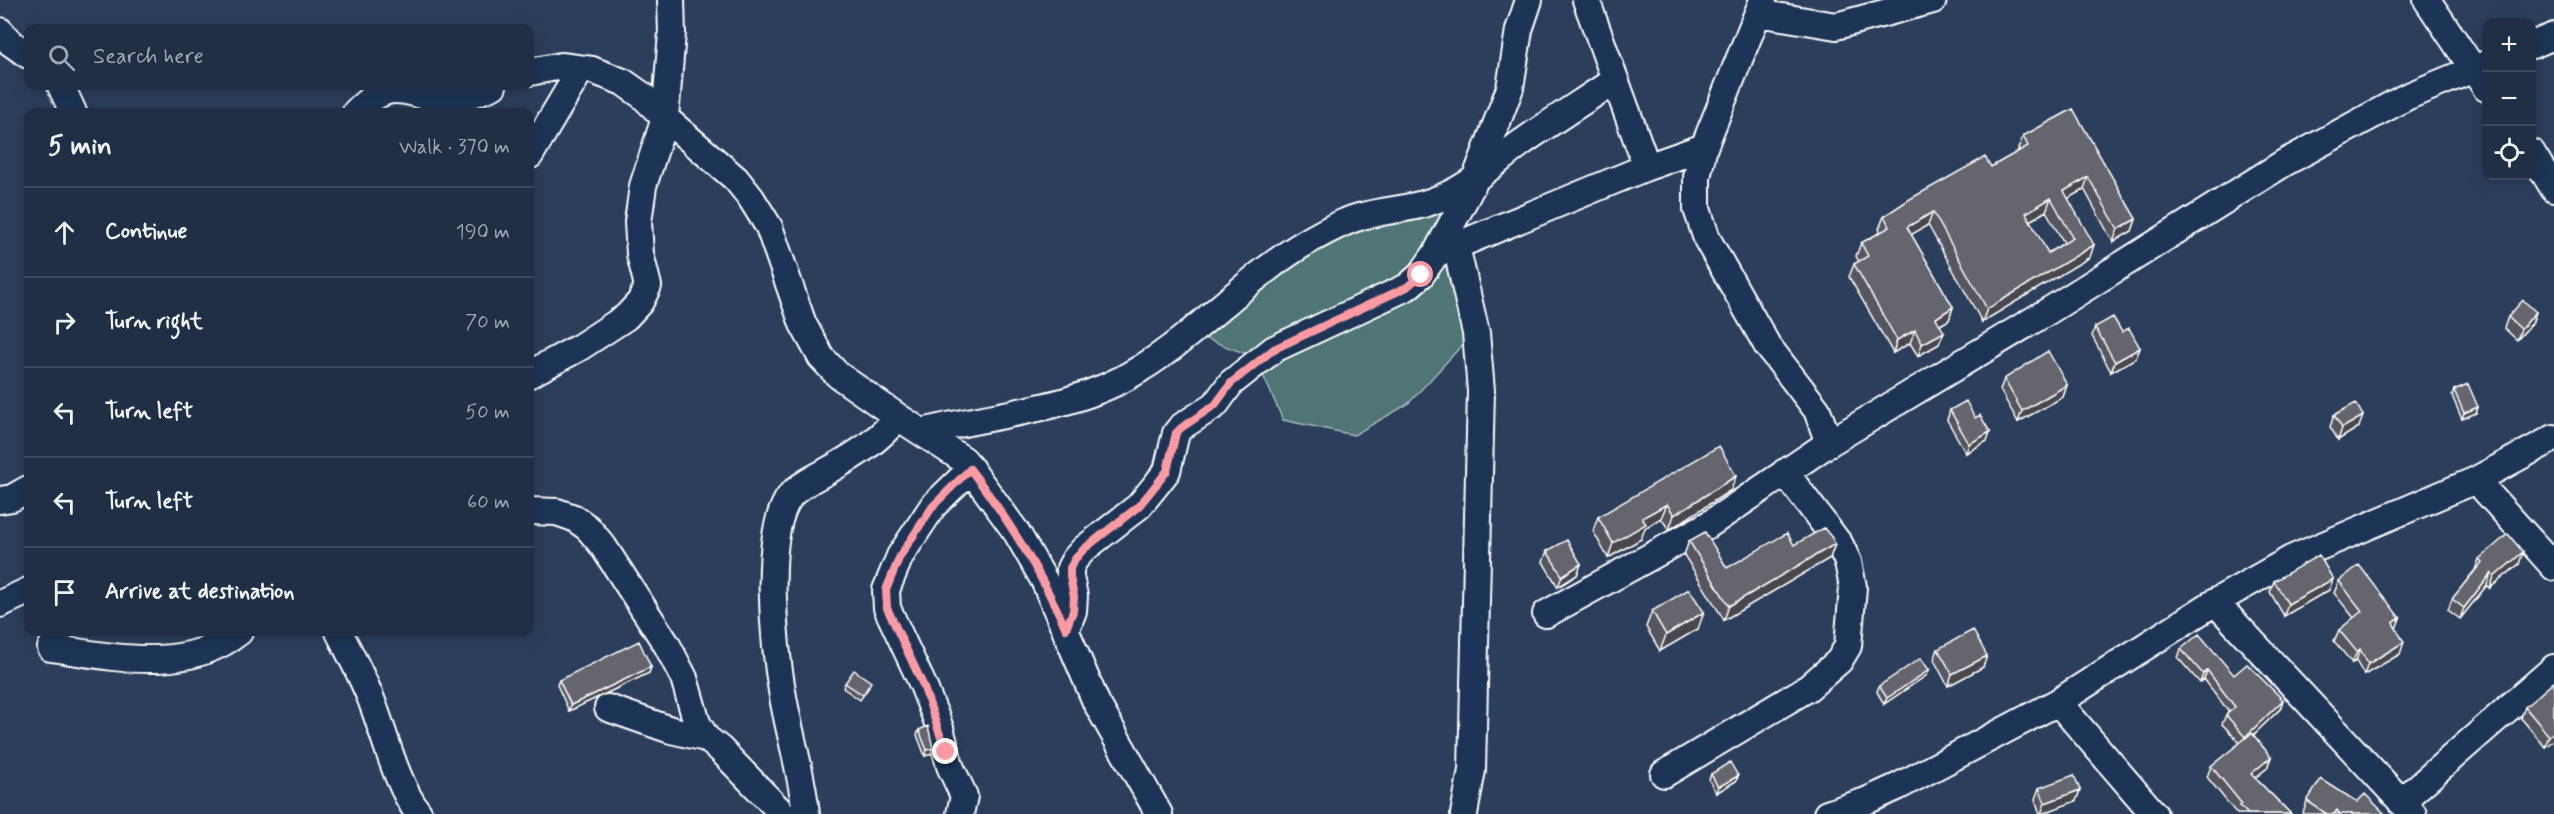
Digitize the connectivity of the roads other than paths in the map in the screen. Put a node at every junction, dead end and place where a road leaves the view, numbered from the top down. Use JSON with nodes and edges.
{"nodes":[{"id":1,"x":671,"y":0,"type":"edge"},
{"id":2,"x":1528,"y":0,"type":"edge"},
{"id":3,"x":1586,"y":0,"type":"edge"},
{"id":4,"x":1933,"y":0,"type":"edge"},
{"id":5,"x":2427,"y":0,"type":"edge"},
{"id":6,"x":1760,"y":6,"type":"edge"},
{"id":7,"x":0,"y":32,"type":"edge"},
{"id":8,"x":2554,"y":36,"type":"edge"},
{"id":9,"x":2536,"y":43,"type":"edge"},
{"id":10,"x":24,"y":52,"type":"edge"},
{"id":11,"x":581,"y":69,"type":"junction"},
{"id":12,"x":534,"y":71,"type":"edge"},
{"id":13,"x":2482,"y":74,"type":"edge"},
{"id":14,"x":1615,"y":80,"type":"junction"},
{"id":15,"x":63,"y":90,"type":"edge"},
{"id":16,"x":387,"y":90,"type":"edge"},
{"id":17,"x":402,"y":90,"type":"edge"},
{"id":18,"x":481,"y":90,"type":"edge"},
{"id":19,"x":71,"y":108,"type":"edge"},
{"id":20,"x":361,"y":108,"type":"edge"},
{"id":21,"x":665,"y":118,"type":"junction"},
{"id":22,"x":1704,"y":147,"type":"junction"},
{"id":23,"x":534,"y":148,"type":"edge"},
{"id":24,"x":2536,"y":160,"type":"edge"},
{"id":25,"x":1647,"y":167,"type":"junction"},
{"id":26,"x":1475,"y":180,"type":"junction"},
{"id":27,"x":2554,"y":189,"type":"edge"},
{"id":28,"x":1445,"y":250,"type":"junction"},
{"id":29,"x":534,"y":372,"type":"edge"},
{"id":30,"x":898,"y":417,"type":"junction"},
{"id":31,"x":923,"y":432,"type":"junction"},
{"id":32,"x":2554,"y":438,"type":"edge"},
{"id":33,"x":1829,"y":443,"type":"junction"},
{"id":34,"x":970,"y":469,"type":"junction"},
{"id":35,"x":1785,"y":472,"type":"junction"},
{"id":36,"x":2476,"y":480,"type":"junction"},
{"id":37,"x":24,"y":491,"type":"edge"},
{"id":38,"x":0,"y":500,"type":"edge"},
{"id":39,"x":534,"y":511,"type":"edge"},
{"id":40,"x":2554,"y":567,"type":"edge"},
{"id":41,"x":24,"y":593,"type":"edge"},
{"id":42,"x":2215,"y":602,"type":"junction"},
{"id":43,"x":0,"y":604,"type":"edge"},
{"id":44,"x":1546,"y":614,"type":"dead end"},
{"id":45,"x":1066,"y":629,"type":"junction"},
{"id":46,"x":232,"y":636,"type":"edge"},
{"id":47,"x":341,"y":636,"type":"edge"},
{"id":48,"x":51,"y":648,"type":"dead end"},
{"id":49,"x":2554,"y":668,"type":"edge"},
{"id":50,"x":2058,"y":702,"type":"junction"},
{"id":51,"x":608,"y":708,"type":"dead end"},
{"id":52,"x":706,"y":738,"type":"junction"},
{"id":53,"x":1664,"y":774,"type":"dead end"},
{"id":54,"x":2407,"y":808,"type":"edge"},
{"id":55,"x":419,"y":814,"type":"edge"},
{"id":56,"x":783,"y":814,"type":"edge"},
{"id":57,"x":806,"y":814,"type":"edge"},
{"id":58,"x":960,"y":814,"type":"edge"},
{"id":59,"x":1159,"y":814,"type":"edge"},
{"id":60,"x":1464,"y":814,"type":"edge"},
{"id":61,"x":1827,"y":814,"type":"edge"},
{"id":62,"x":2154,"y":814,"type":"edge"}],
"edges":[{"from":1,"to":21,"type":"street"},
{"from":2,"to":26,"type":"street"},
{"from":3,"to":14,"type":"street"},
{"from":4,"to":6,"type":"street"},
{"from":5,"to":13,"type":"street"},
{"from":6,"to":22,"type":"street"},
{"from":7,"to":10,"type":"street"},
{"from":8,"to":9,"type":"street"},
{"from":11,"to":12,"type":"street"},
{"from":11,"to":21,"type":"street"},
{"from":11,"to":23,"type":"street"},
{"from":13,"to":33,"type":"street"},
{"from":14,"to":25,"type":"street"},
{"from":14,"to":26,"type":"street"},
{"from":15,"to":19,"type":"street"},
{"from":16,"to":20,"type":"street"},
{"from":17,"to":18,"type":"street"},
{"from":21,"to":29,"type":"street"},
{"from":21,"to":30,"type":"street"},
{"from":22,"to":25,"type":"street"},
{"from":22,"to":33,"type":"street"},
{"from":24,"to":27,"type":"street"},
{"from":25,"to":28,"type":"street"},
{"from":26,"to":28,"type":"street"},
{"from":26,"to":31,"type":"street"},
{"from":28,"to":45,"type":"street"},
{"from":28,"to":60,"type":"street"},
{"from":30,"to":31,"type":"street"},
{"from":30,"to":57,"type":"street"},
{"from":31,"to":34,"type":"street"},
{"from":32,"to":36,"type":"street"},
{"from":33,"to":35,"type":"street"},
{"from":34,"to":45,"type":"street"},
{"from":34,"to":58,"type":"street"},
{"from":35,"to":44,"type":"street"},
{"from":35,"to":53,"type":"street"},
{"from":36,"to":40,"type":"street"},
{"from":36,"to":42,"type":"street"},
{"from":37,"to":38,"type":"street"},
{"from":39,"to":52,"type":"street"},
{"from":41,"to":43,"type":"street"},
{"from":42,"to":50,"type":"street"},
{"from":42,"to":54,"type":"street"},
{"from":45,"to":59,"type":"street"},
{"from":46,"to":48,"type":"street"},
{"from":47,"to":55,"type":"street"},
{"from":49,"to":54,"type":"street"},
{"from":50,"to":61,"type":"street"},
{"from":50,"to":62,"type":"street"},
{"from":51,"to":52,"type":"street"},
{"from":52,"to":56,"type":"street"}]}
